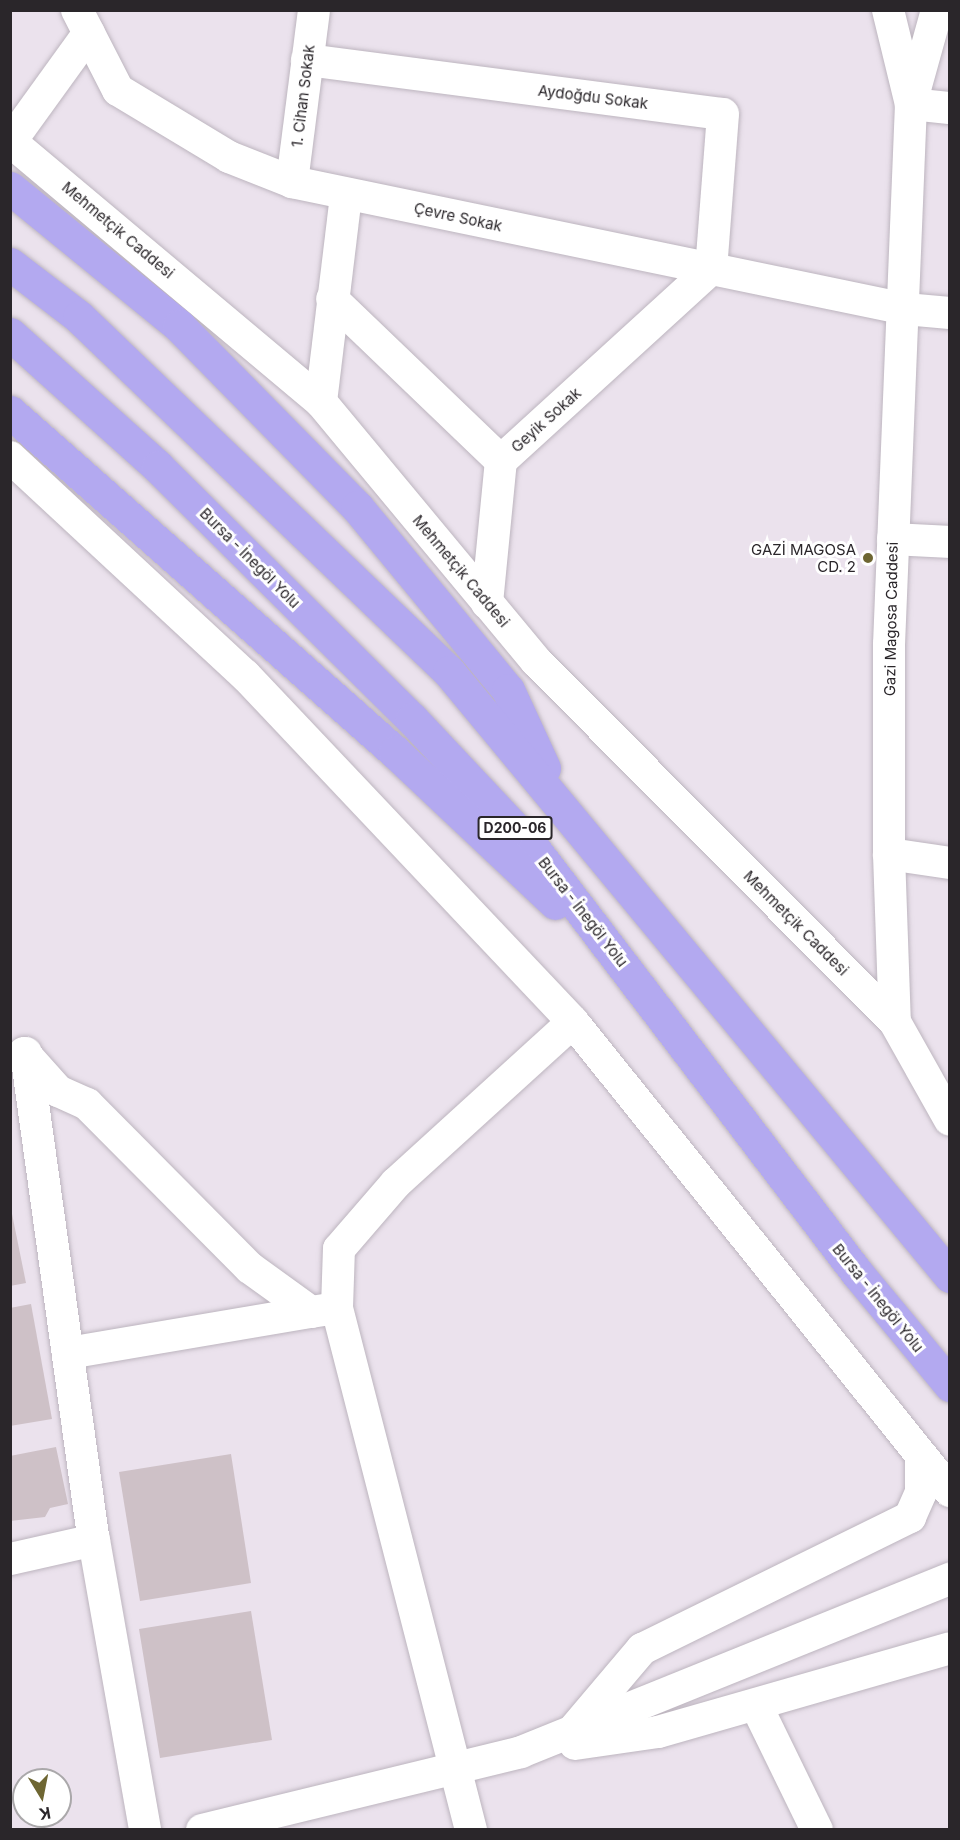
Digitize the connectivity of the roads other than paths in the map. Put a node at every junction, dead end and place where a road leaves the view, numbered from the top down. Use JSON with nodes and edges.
{"nodes":[{"id":1,"x":314,"y":10,"type":"edge"},
{"id":2,"x":888,"y":10,"type":"edge"},
{"id":3,"x":937,"y":10,"type":"edge"},
{"id":4,"x":83,"y":22,"type":"edge"},
{"id":5,"x":307,"y":60,"type":"junction"},
{"id":6,"x":911,"y":104,"type":"junction"},
{"id":7,"x":950,"y":108,"type":"edge"},
{"id":8,"x":11,"y":141,"type":"edge"},
{"id":9,"x":292,"y":182,"type":"junction"},
{"id":10,"x":10,"y":188,"type":"edge"},
{"id":11,"x":346,"y":194,"type":"junction"},
{"id":12,"x":10,"y":264,"type":"edge"},
{"id":13,"x":711,"y":269,"type":"junction"},
{"id":14,"x":333,"y":299,"type":"junction"},
{"id":15,"x":905,"y":309,"type":"junction"},
{"id":16,"x":950,"y":312,"type":"edge"},
{"id":17,"x":10,"y":334,"type":"edge"},
{"id":18,"x":321,"y":402,"type":"junction"},
{"id":19,"x":10,"y":412,"type":"edge"},
{"id":20,"x":10,"y":457,"type":"edge"},
{"id":21,"x":501,"y":461,"type":"junction"},
{"id":22,"x":893,"y":539,"type":"junction"},
{"id":23,"x":950,"y":542,"type":"edge"},
{"id":24,"x":487,"y":603,"type":"junction"},
{"id":25,"x":564,"y":810,"type":"junction"},
{"id":26,"x":889,"y":854,"type":"junction"},
{"id":27,"x":950,"y":863,"type":"edge"},
{"id":28,"x":629,"y":973,"type":"junction"},
{"id":29,"x":573,"y":1022,"type":"junction"},
{"id":30,"x":895,"y":1022,"type":"junction"},
{"id":31,"x":18,"y":1053,"type":"edge"},
{"id":32,"x":950,"y":1120,"type":"edge"},
{"id":33,"x":950,"y":1276,"type":"edge"},
{"id":34,"x":324,"y":1310,"type":"junction"},
{"id":35,"x":68,"y":1353,"type":"junction"},
{"id":36,"x":950,"y":1384,"type":"edge"},
{"id":37,"x":921,"y":1461,"type":"junction"},
{"id":38,"x":950,"y":1491,"type":"edge"},
{"id":39,"x":94,"y":1540,"type":"junction"},
{"id":40,"x":10,"y":1559,"type":"edge"},
{"id":41,"x":950,"y":1578,"type":"edge"},
{"id":42,"x":950,"y":1648,"type":"edge"},
{"id":43,"x":756,"y":1705,"type":"junction"},
{"id":44,"x":571,"y":1733,"type":"junction"},
{"id":45,"x":521,"y":1752,"type":"junction"},
{"id":46,"x":457,"y":1772,"type":"junction"},
{"id":47,"x":145,"y":1830,"type":"edge"},
{"id":48,"x":202,"y":1830,"type":"edge"},
{"id":49,"x":471,"y":1830,"type":"edge"},
{"id":50,"x":817,"y":1830,"type":"edge"}],
"edges":[{"from":1,"to":5,"type":"street","name":"1. Cihan Sokak"},
{"from":2,"to":6,"type":"street"},
{"from":3,"to":6,"type":"street"},
{"from":4,"to":8,"type":"street"},
{"from":4,"to":9,"type":"street","name":"Çevre Sokak"},
{"from":5,"to":9,"type":"street","name":"1. Cihan Sokak"},
{"from":5,"to":13,"type":"street","name":"Aydoğdu Sokak"},
{"from":6,"to":7,"type":"street"},
{"from":6,"to":15,"type":"street","name":"Gazi Magosa Caddesi"},
{"from":8,"to":18,"type":"street","name":"Mehmetçik Caddesi"},
{"from":9,"to":11,"type":"street","name":"Çevre Sokak"},
{"from":10,"to":25,"type":"highway"},
{"from":11,"to":13,"type":"street","name":"Çevre Sokak"},
{"from":11,"to":14,"type":"street"},
{"from":12,"to":25,"type":"highway","number":"D200-06"},
{"from":13,"to":15,"type":"street","name":"Çevre Sokak"},
{"from":13,"to":21,"type":"street","name":"Geyik Sokak"},
{"from":14,"to":18,"type":"street"},
{"from":14,"to":21,"type":"street","name":"Geyik Sokak"},
{"from":15,"to":16,"type":"street","name":"Çevre Sokak"},
{"from":15,"to":22,"type":"street","name":"Gazi Magosa Caddesi"},
{"from":17,"to":28,"type":"highway","name":"Bursa - İnegöl Yolu","number":"D200-06"},
{"from":18,"to":24,"type":"street","name":"Mehmetçik Caddesi"},
{"from":19,"to":28,"type":"highway"},
{"from":20,"to":29,"type":"street"},
{"from":21,"to":24,"type":"street"},
{"from":22,"to":23,"type":"street"},
{"from":22,"to":26,"type":"street","name":"Gazi Magosa Caddesi"},
{"from":24,"to":30,"type":"street","name":"Mehmetçik Caddesi"},
{"from":25,"to":33,"type":"highway","number":"D200-06"},
{"from":26,"to":27,"type":"street"},
{"from":26,"to":30,"type":"street","name":"Gazi Magosa Caddesi"},
{"from":28,"to":36,"type":"highway","name":"Bursa - İnegöl Yolu","number":"D200-06"},
{"from":29,"to":34,"type":"street"},
{"from":29,"to":37,"type":"street"},
{"from":30,"to":32,"type":"street","name":"Gazi Magosa Caddesi"},
{"from":31,"to":34,"type":"street"},
{"from":31,"to":35,"type":"street"},
{"from":34,"to":35,"type":"street"},
{"from":34,"to":46,"type":"street"},
{"from":35,"to":39,"type":"street"},
{"from":37,"to":38,"type":"street"},
{"from":37,"to":44,"type":"street"},
{"from":39,"to":40,"type":"street"},
{"from":39,"to":47,"type":"street"},
{"from":41,"to":44,"type":"street"},
{"from":42,"to":43,"type":"street"},
{"from":43,"to":45,"type":"street"},
{"from":43,"to":50,"type":"street"},
{"from":44,"to":45,"type":"street"},
{"from":45,"to":46,"type":"street"},
{"from":46,"to":48,"type":"street"},
{"from":46,"to":49,"type":"street"}]}
